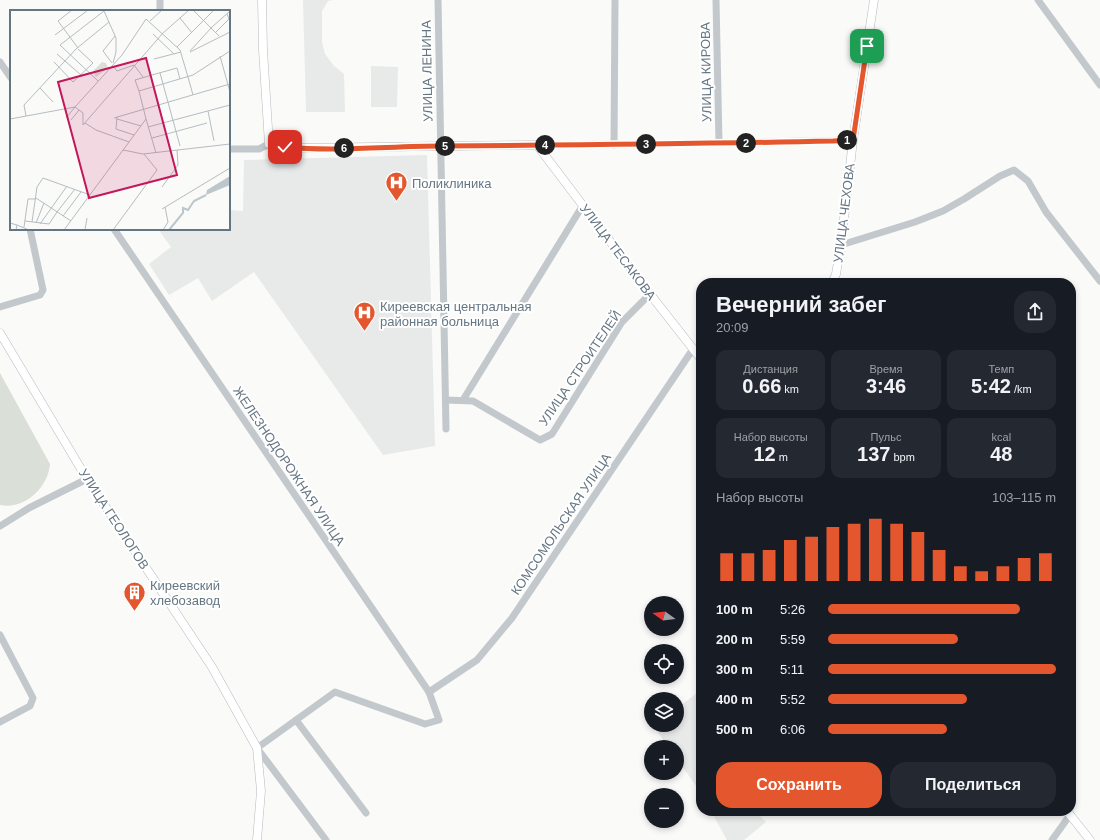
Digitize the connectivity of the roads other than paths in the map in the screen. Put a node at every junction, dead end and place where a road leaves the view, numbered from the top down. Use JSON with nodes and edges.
{"nodes":[{"id":1,"x":262,"y":0,"type":"edge"},
{"id":2,"x":438,"y":0,"type":"edge"},
{"id":3,"x":615,"y":0,"type":"edge"},
{"id":4,"x":716,"y":0,"type":"edge"},
{"id":5,"x":874,"y":0,"type":"edge"},
{"id":6,"x":1038,"y":0,"type":"edge"},
{"id":7,"x":0,"y":62,"type":"edge"},
{"id":8,"x":10,"y":77,"type":"edge"},
{"id":9,"x":1100,"y":85,"type":"edge"},
{"id":10,"x":853,"y":140,"type":"junction"},
{"id":11,"x":719,"y":143,"type":"junction"},
{"id":12,"x":269,"y":144,"type":"junction"},
{"id":13,"x":537,"y":145,"type":"junction"},
{"id":14,"x":614,"y":145,"type":"junction"},
{"id":15,"x":440,"y":146,"type":"junction"},
{"id":16,"x":230,"y":149,"type":"edge"},
{"id":17,"x":583,"y":205,"type":"junction"},
{"id":18,"x":30,"y":230,"type":"edge"},
{"id":19,"x":115,"y":230,"type":"edge"},
{"id":20,"x":841,"y":245,"type":"junction"},
{"id":21,"x":834,"y":278,"type":"edge"},
{"id":22,"x":1100,"y":281,"type":"edge"},
{"id":23,"x":650,"y":294,"type":"junction"},
{"id":24,"x":0,"y":307,"type":"edge"},
{"id":25,"x":0,"y":333,"type":"edge"},
{"id":26,"x":693,"y":349,"type":"junction"},
{"id":27,"x":696,"y":353,"type":"edge"},
{"id":28,"x":446,"y":400,"type":"junction"},
{"id":29,"x":463,"y":400,"type":"junction"},
{"id":30,"x":446,"y":429,"type":"dead end"},
{"id":31,"x":87,"y":479,"type":"junction"},
{"id":32,"x":0,"y":526,"type":"edge"},
{"id":33,"x":0,"y":635,"type":"edge"},
{"id":34,"x":429,"y":692,"type":"junction"},
{"id":35,"x":296,"y":720,"type":"junction"},
{"id":36,"x":0,"y":722,"type":"edge"},
{"id":37,"x":257,"y":748,"type":"junction"},
{"id":38,"x":366,"y":813,"type":"dead end"},
{"id":39,"x":1066,"y":816,"type":"edge"},
{"id":40,"x":1070,"y":816,"type":"edge"},
{"id":41,"x":257,"y":840,"type":"edge"},
{"id":42,"x":326,"y":840,"type":"edge"},
{"id":43,"x":1052,"y":840,"type":"edge"},
{"id":44,"x":1090,"y":840,"type":"edge"}],
"edges":[{"from":1,"to":12,"type":"main road"},
{"from":2,"to":15,"type":"street","name":"УЛИЦА ЛЕНИНА"},
{"from":3,"to":14,"type":"street"},
{"from":4,"to":11,"type":"street","name":"УЛИЦА КИРОВА"},
{"from":5,"to":10,"type":"main road","name":"УЛИЦА ЧЕХОВА"},
{"from":6,"to":9,"type":"street"},
{"from":7,"to":8,"type":"street"},
{"from":10,"to":11,"type":"street"},
{"from":10,"to":20,"type":"main road","name":"УЛИЦА ЧЕХОВА"},
{"from":11,"to":14,"type":"street"},
{"from":12,"to":15,"type":"main road"},
{"from":12,"to":16,"type":"street"},
{"from":13,"to":14,"type":"street"},
{"from":13,"to":15,"type":"main road"},
{"from":13,"to":17,"type":"main road","name":"УЛИЦА ТЕСАКОВА"},
{"from":15,"to":28,"type":"street","name":"УЛИЦА ЛЕНИНА"},
{"from":17,"to":23,"type":"main road","name":"УЛИЦА ТЕСАКОВА"},
{"from":17,"to":29,"type":"street"},
{"from":18,"to":24,"type":"street"},
{"from":19,"to":34,"type":"street","name":"ЖЕЛЕЗНОДОРОЖНАЯ УЛИЦА"},
{"from":20,"to":21,"type":"main road","name":"УЛИЦА ЧЕХОВА"},
{"from":20,"to":22,"type":"street"},
{"from":23,"to":26,"type":"main road","name":"УЛИЦА ТЕСАКОВА"},
{"from":23,"to":29,"type":"street","name":"УЛИЦА СТРОИТЕЛЕЙ"},
{"from":25,"to":31,"type":"main road","name":"УЛИЦА ГЕОЛОГОВ"},
{"from":26,"to":27,"type":"main road","name":"УЛИЦА ТЕСАКОВА"},
{"from":26,"to":34,"type":"street","name":"КОМСОМОЛЬСКАЯ УЛИЦА"},
{"from":28,"to":29,"type":"street","name":"УЛИЦА СТРОИТЕЛЕЙ"},
{"from":28,"to":30,"type":"street","name":"УЛИЦА ЛЕНИНА"},
{"from":31,"to":32,"type":"street"},
{"from":31,"to":37,"type":"main road","name":"УЛИЦА ГЕОЛОГОВ"},
{"from":33,"to":36,"type":"street"},
{"from":34,"to":35,"type":"street","name":"ЖЕЛЕЗНОДОРОЖНАЯ УЛИЦА"},
{"from":35,"to":37,"type":"street"},
{"from":35,"to":38,"type":"street"},
{"from":37,"to":41,"type":"main road","name":"УЛИЦА ГЕОЛОГОВ"},
{"from":37,"to":42,"type":"street"},
{"from":39,"to":43,"type":"street"},
{"from":40,"to":44,"type":"main road"}]}
